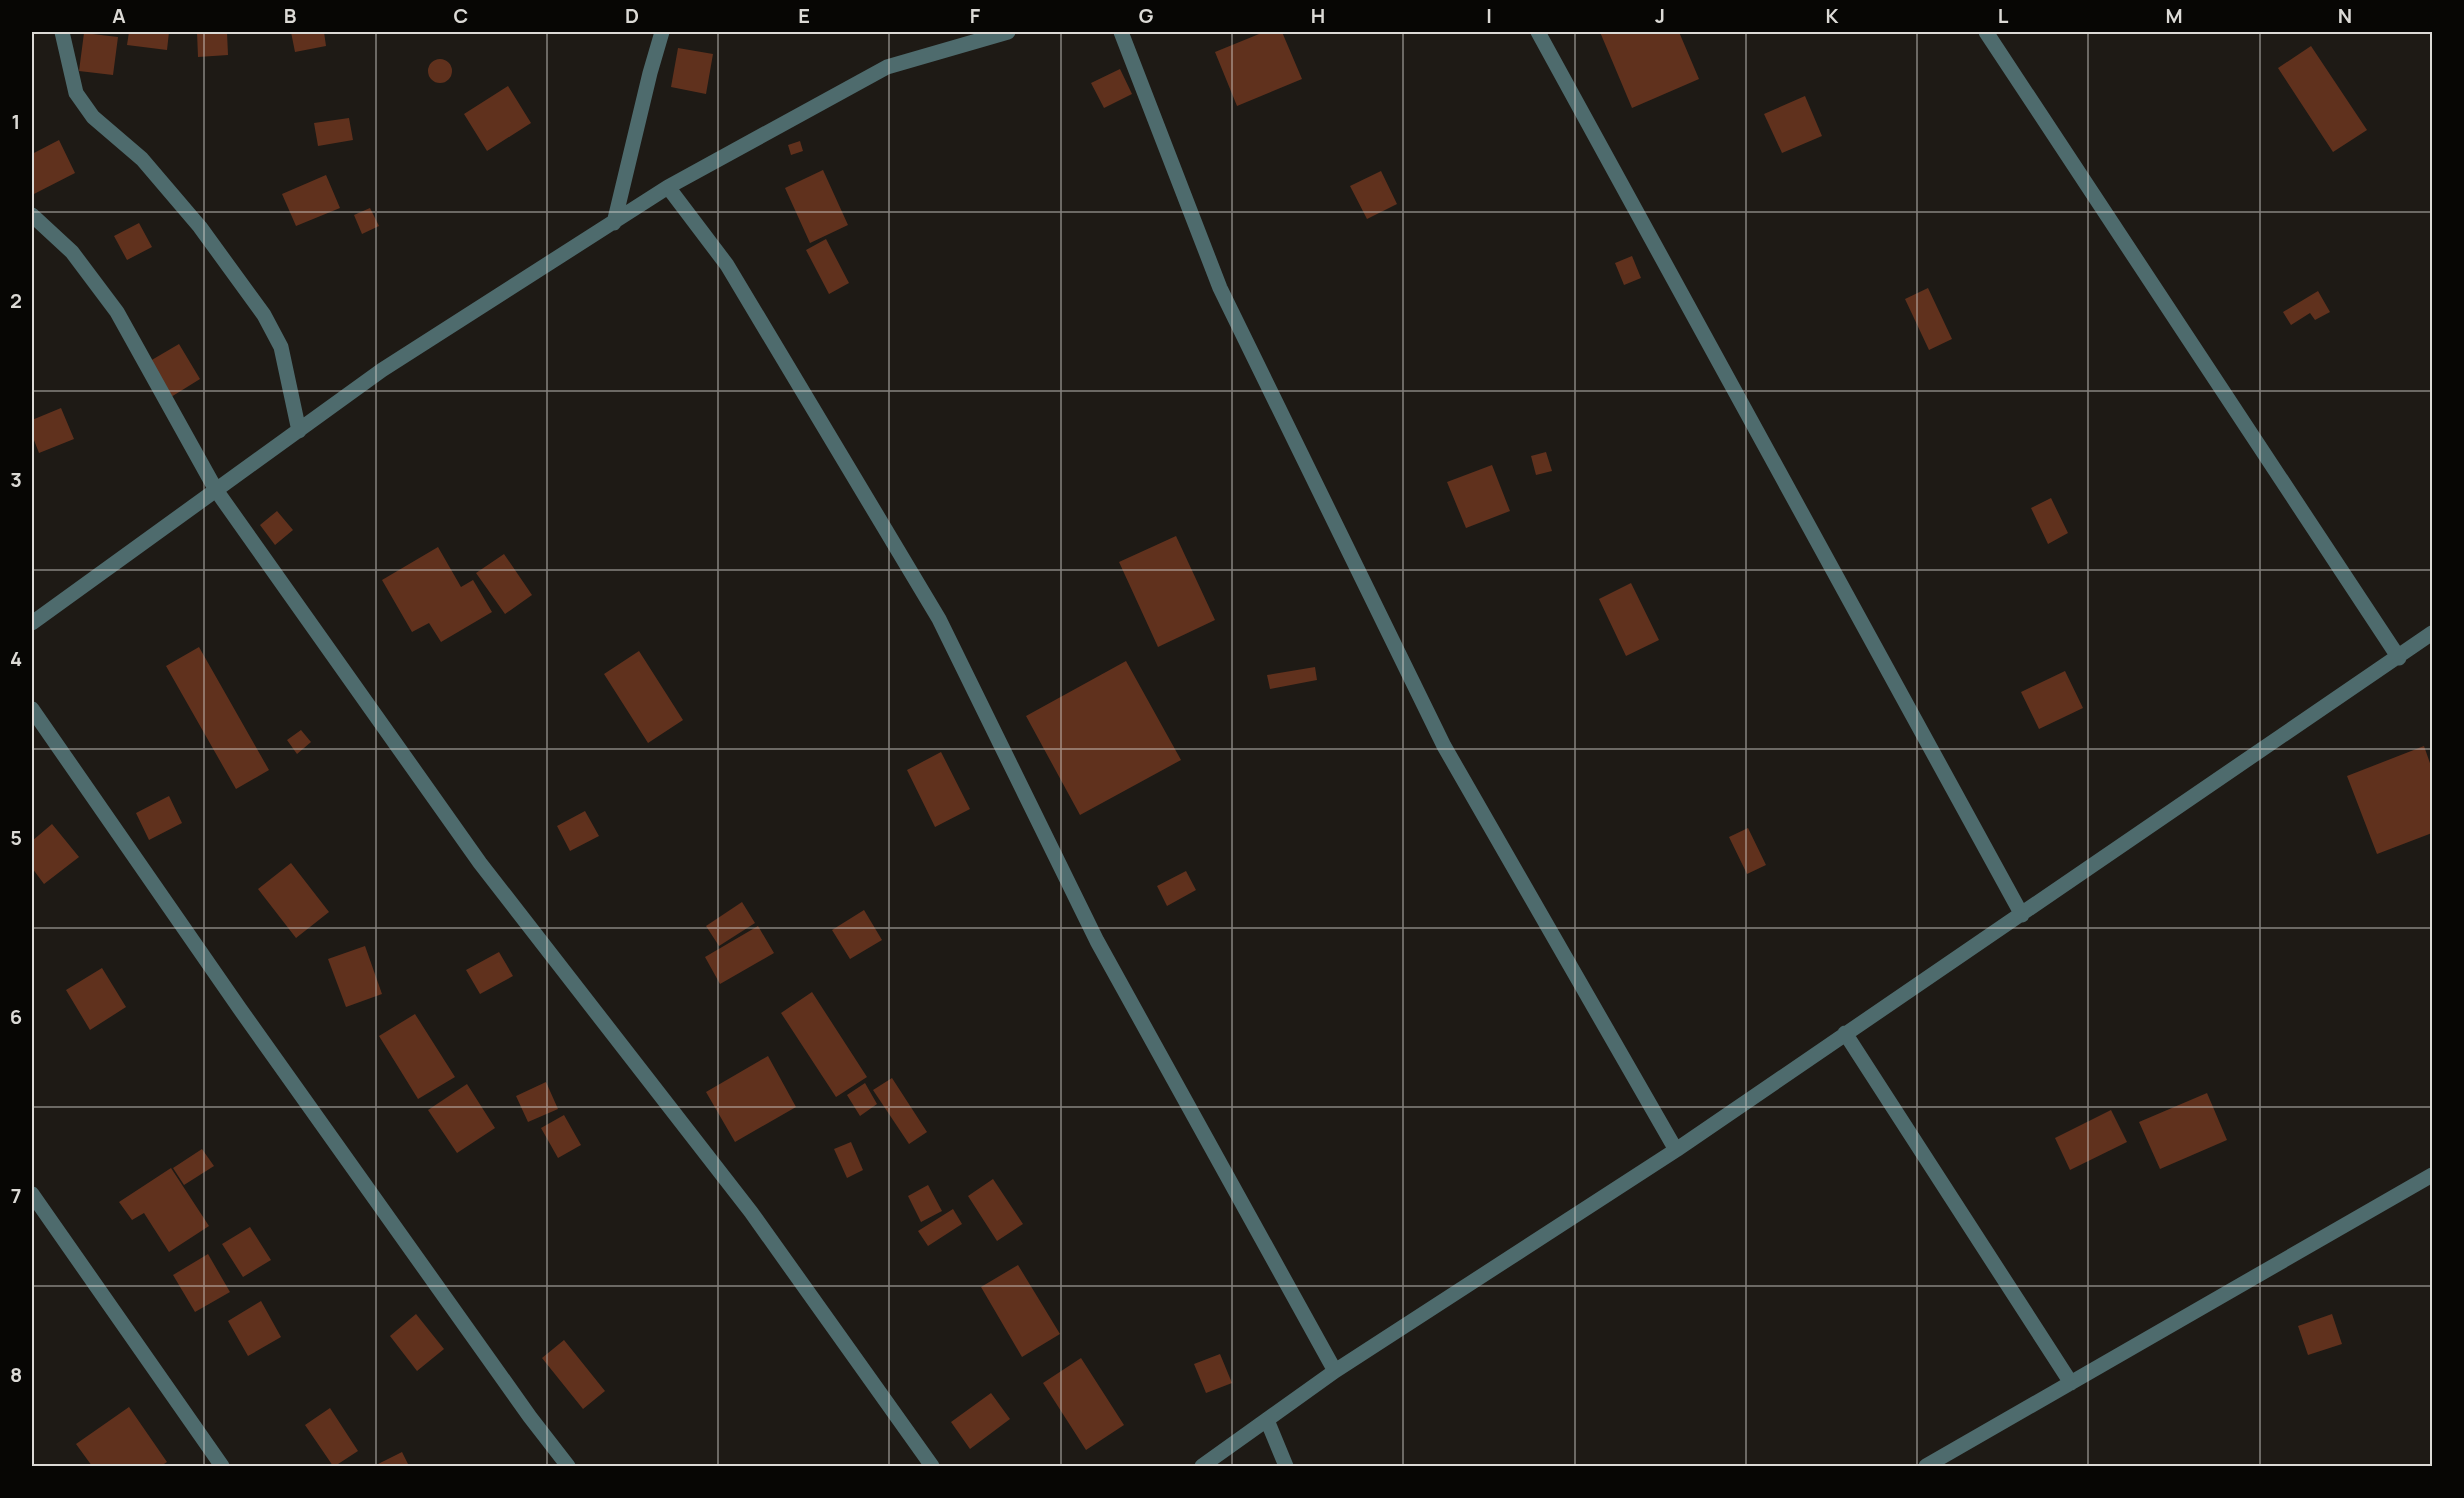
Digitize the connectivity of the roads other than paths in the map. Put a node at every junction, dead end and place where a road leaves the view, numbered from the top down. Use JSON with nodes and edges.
{"nodes":[{"id":1,"x":62,"y":32,"type":"edge"},
{"id":2,"x":662,"y":32,"type":"edge"},
{"id":3,"x":1008,"y":32,"type":"edge"},
{"id":4,"x":1122,"y":32,"type":"edge"},
{"id":5,"x":1538,"y":32,"type":"edge"},
{"id":6,"x":1986,"y":32,"type":"edge"},
{"id":7,"x":668,"y":187,"type":"junction"},
{"id":8,"x":32,"y":215,"type":"edge"},
{"id":9,"x":614,"y":223,"type":"junction"},
{"id":10,"x":299,"y":431,"type":"junction"},
{"id":11,"x":216,"y":490,"type":"junction"},
{"id":12,"x":32,"y":623,"type":"edge"},
{"id":13,"x":2433,"y":633,"type":"edge"},
{"id":14,"x":2399,"y":658,"type":"junction"},
{"id":15,"x":32,"y":709,"type":"edge"},
{"id":16,"x":2022,"y":915,"type":"junction"},
{"id":17,"x":1845,"y":1034,"type":"junction"},
{"id":18,"x":1676,"y":1150,"type":"junction"},
{"id":19,"x":2433,"y":1175,"type":"edge"},
{"id":20,"x":32,"y":1194,"type":"edge"},
{"id":21,"x":1335,"y":1371,"type":"junction"},
{"id":22,"x":2071,"y":1383,"type":"junction"},
{"id":23,"x":1267,"y":1420,"type":"junction"},
{"id":24,"x":222,"y":1467,"type":"edge"},
{"id":25,"x":568,"y":1467,"type":"edge"},
{"id":26,"x":933,"y":1467,"type":"edge"},
{"id":27,"x":1202,"y":1467,"type":"edge"},
{"id":28,"x":1286,"y":1467,"type":"edge"},
{"id":29,"x":1926,"y":1467,"type":"edge"}],
"edges":[{"from":1,"to":10,"type":"street"},
{"from":2,"to":9,"type":"street"},
{"from":3,"to":7,"type":"street"},
{"from":4,"to":18,"type":"street"},
{"from":5,"to":16,"type":"street"},
{"from":6,"to":14,"type":"street"},
{"from":7,"to":9,"type":"street"},
{"from":7,"to":21,"type":"street"},
{"from":8,"to":11,"type":"street"},
{"from":9,"to":10,"type":"street"},
{"from":10,"to":11,"type":"street"},
{"from":11,"to":12,"type":"street"},
{"from":11,"to":26,"type":"street"},
{"from":13,"to":14,"type":"street"},
{"from":14,"to":16,"type":"street"},
{"from":15,"to":25,"type":"street"},
{"from":16,"to":17,"type":"street"},
{"from":17,"to":18,"type":"street"},
{"from":17,"to":22,"type":"street"},
{"from":18,"to":21,"type":"street"},
{"from":19,"to":22,"type":"street"},
{"from":20,"to":24,"type":"street"},
{"from":21,"to":23,"type":"street"},
{"from":22,"to":29,"type":"street"},
{"from":23,"to":27,"type":"street"},
{"from":23,"to":28,"type":"street"}]}
